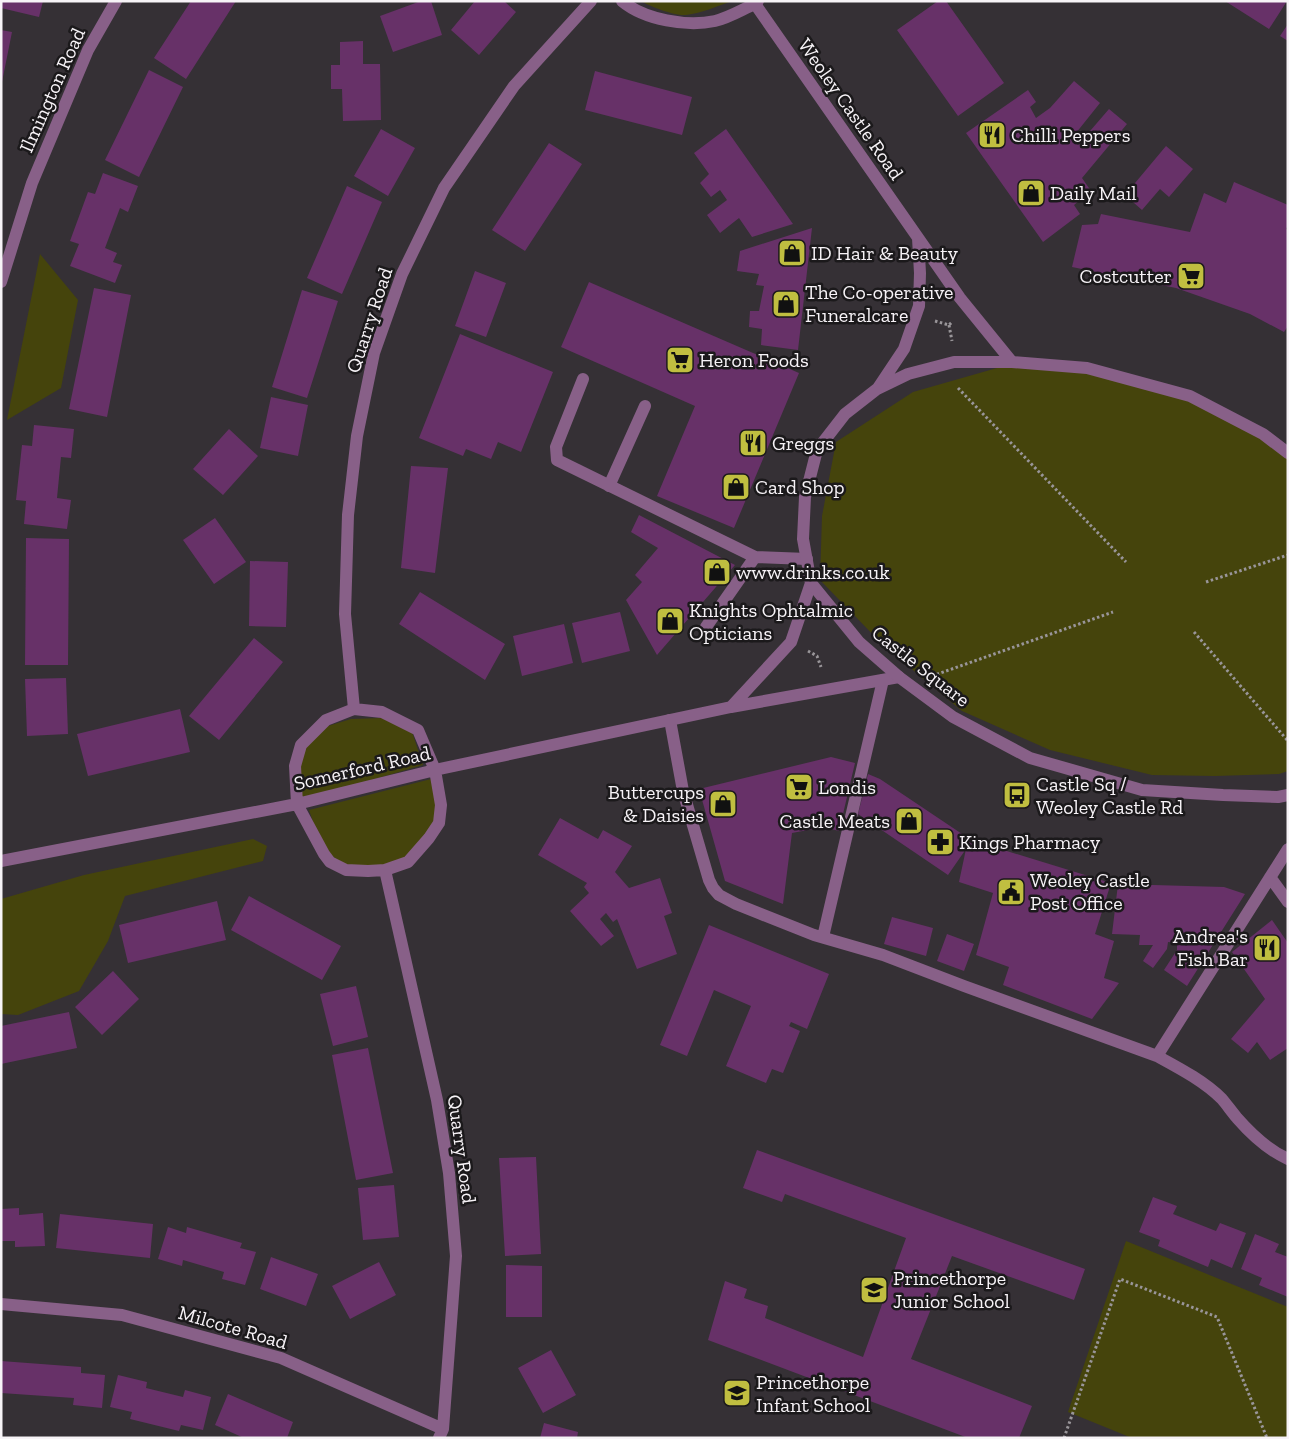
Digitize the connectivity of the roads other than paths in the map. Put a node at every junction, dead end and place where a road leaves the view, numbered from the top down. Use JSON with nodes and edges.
{"nodes":[{"id":1,"x":116,"y":1,"type":"edge"},
{"id":2,"x":591,"y":1,"type":"edge"},
{"id":3,"x":622,"y":1,"type":"edge"},
{"id":4,"x":755,"y":2,"type":"edge"},
{"id":5,"x":918,"y":238,"type":"junction"},
{"id":6,"x":1,"y":282,"type":"edge"},
{"id":7,"x":1012,"y":362,"type":"junction"},
{"id":8,"x":582,"y":379,"type":"dead end"},
{"id":9,"x":877,"y":389,"type":"junction"},
{"id":10,"x":645,"y":406,"type":"dead end"},
{"id":11,"x":1288,"y":454,"type":"edge"},
{"id":12,"x":609,"y":486,"type":"junction"},
{"id":13,"x":755,"y":557,"type":"junction"},
{"id":14,"x":807,"y":559,"type":"junction"},
{"id":15,"x":811,"y":583,"type":"junction"},
{"id":16,"x":706,"y":626,"type":"dead end"},
{"id":17,"x":899,"y":677,"type":"junction"},
{"id":18,"x":883,"y":680,"type":"junction"},
{"id":19,"x":731,"y":707,"type":"junction"},
{"id":20,"x":354,"y":709,"type":"junction"},
{"id":21,"x":670,"y":720,"type":"junction"},
{"id":22,"x":435,"y":770,"type":"junction"},
{"id":23,"x":1283,"y":796,"type":"edge"},
{"id":24,"x":297,"y":804,"type":"junction"},
{"id":25,"x":1288,"y":806,"type":"edge"},
{"id":26,"x":1288,"y":849,"type":"edge"},
{"id":27,"x":1,"y":861,"type":"edge"},
{"id":28,"x":385,"y":870,"type":"junction"},
{"id":29,"x":1270,"y":877,"type":"junction"},
{"id":30,"x":1288,"y":902,"type":"edge"},
{"id":31,"x":822,"y":937,"type":"junction"},
{"id":32,"x":1157,"y":1056,"type":"junction"},
{"id":33,"x":1288,"y":1159,"type":"edge"},
{"id":34,"x":1,"y":1304,"type":"edge"},
{"id":35,"x":441,"y":1433,"type":"edge"}],
"edges":[{"from":1,"to":6,"type":"street","name":"Ilmington Road"},
{"from":2,"to":20,"type":"street","name":"Quarry Road"},
{"from":3,"to":4,"type":"street"},
{"from":4,"to":5,"type":"street","name":"Weoley Castle Road"},
{"from":5,"to":7,"type":"street","name":"Weoley Castle Road"},
{"from":5,"to":9,"type":"street"},
{"from":7,"to":9,"type":"street","name":"Castle Square"},
{"from":7,"to":11,"type":"street","name":"Castle Square"},
{"from":8,"to":12,"type":"street"},
{"from":9,"to":14,"type":"street","name":"Castle Square"},
{"from":10,"to":12,"type":"street"},
{"from":12,"to":13,"type":"street"},
{"from":13,"to":14,"type":"street"},
{"from":13,"to":16,"type":"street"},
{"from":14,"to":15,"type":"street","name":"Castle Square"},
{"from":15,"to":17,"type":"street","name":"Castle Square"},
{"from":15,"to":19,"type":"street"},
{"from":17,"to":18,"type":"street","name":"Somerford Road"},
{"from":17,"to":23,"type":"street","name":"Castle Square"},
{"from":18,"to":19,"type":"street","name":"Somerford Road"},
{"from":18,"to":31,"type":"street"},
{"from":19,"to":21,"type":"street","name":"Somerford Road"},
{"from":20,"to":22,"type":"street"},
{"from":20,"to":24,"type":"street"},
{"from":21,"to":22,"type":"street","name":"Somerford Road"},
{"from":21,"to":31,"type":"street"},
{"from":22,"to":24,"type":"street","name":"Somerford Road"},
{"from":22,"to":28,"type":"street"},
{"from":23,"to":25,"type":"street"},
{"from":24,"to":27,"type":"street","name":"Somerford Road"},
{"from":24,"to":28,"type":"street"},
{"from":26,"to":29,"type":"street"},
{"from":28,"to":35,"type":"street","name":"Quarry Road"},
{"from":29,"to":30,"type":"street"},
{"from":29,"to":32,"type":"street"},
{"from":31,"to":32,"type":"street"},
{"from":32,"to":33,"type":"street"},
{"from":34,"to":35,"type":"street","name":"Milcote Road"}]}
